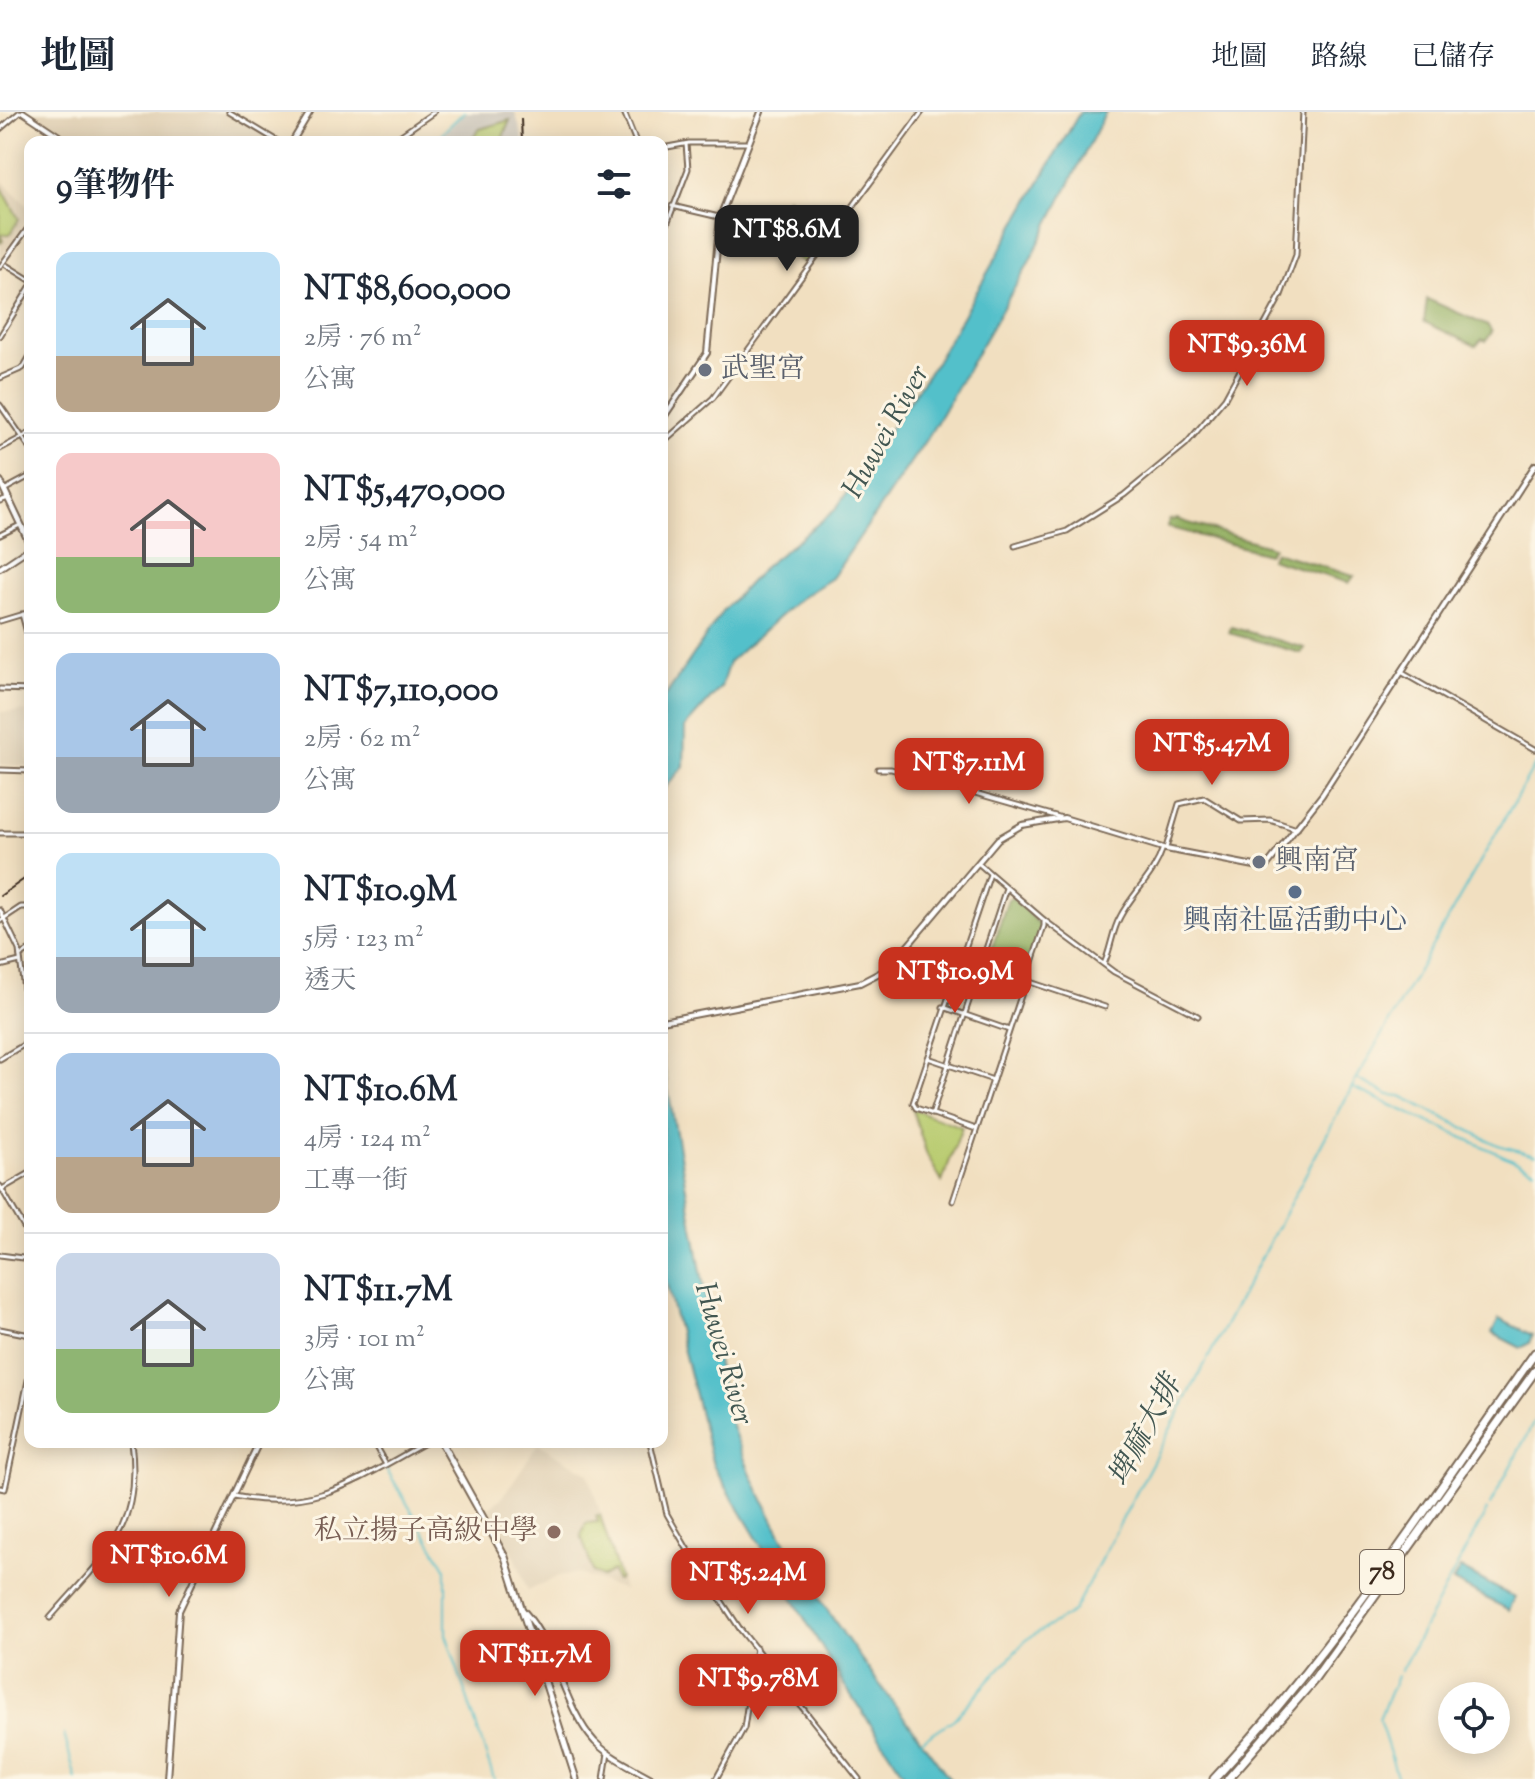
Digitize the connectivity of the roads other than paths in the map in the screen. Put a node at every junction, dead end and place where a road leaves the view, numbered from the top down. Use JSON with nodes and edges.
{"nodes":[{"id":1,"x":21,"y":112,"type":"edge"},
{"id":2,"x":229,"y":112,"type":"edge"},
{"id":3,"x":310,"y":112,"type":"edge"},
{"id":4,"x":422,"y":112,"type":"edge"},
{"id":5,"x":434,"y":112,"type":"edge"},
{"id":6,"x":624,"y":112,"type":"edge"},
{"id":7,"x":761,"y":112,"type":"edge"},
{"id":8,"x":922,"y":112,"type":"edge"},
{"id":9,"x":1303,"y":112,"type":"edge"},
{"id":10,"x":426,"y":117,"type":"junction"},
{"id":11,"x":0,"y":129,"type":"edge"},
{"id":12,"x":59,"y":136,"type":"edge"},
{"id":13,"x":269,"y":136,"type":"edge"},
{"id":14,"x":296,"y":136,"type":"edge"},
{"id":15,"x":399,"y":136,"type":"edge"},
{"id":16,"x":634,"y":136,"type":"edge"},
{"id":17,"x":748,"y":143,"type":"junction"},
{"id":18,"x":686,"y":144,"type":"junction"},
{"id":19,"x":668,"y":147,"type":"edge"},
{"id":20,"x":672,"y":206,"type":"junction"},
{"id":21,"x":720,"y":217,"type":"junction"},
{"id":22,"x":668,"y":218,"type":"edge"},
{"id":23,"x":24,"y":234,"type":"edge"},
{"id":24,"x":2,"y":266,"type":"edge"},
{"id":25,"x":24,"y":277,"type":"edge"},
{"id":26,"x":24,"y":297,"type":"edge"},
{"id":27,"x":0,"y":336,"type":"edge"},
{"id":28,"x":23,"y":368,"type":"edge"},
{"id":29,"x":0,"y":378,"type":"edge"},
{"id":30,"x":0,"y":405,"type":"edge"},
{"id":31,"x":668,"y":411,"type":"edge"},
{"id":32,"x":23,"y":438,"type":"joint"},
{"id":33,"x":668,"y":438,"type":"edge"},
{"id":34,"x":0,"y":449,"type":"edge"},
{"id":35,"x":1534,"y":468,"type":"edge"},
{"id":36,"x":24,"y":479,"type":"edge"},
{"id":37,"x":0,"y":481,"type":"edge"},
{"id":38,"x":4,"y":490,"type":"junction"},
{"id":39,"x":8,"y":498,"type":"junction"},
{"id":40,"x":0,"y":501,"type":"edge"},
{"id":41,"x":20,"y":525,"type":"junction"},
{"id":42,"x":24,"y":533,"type":"edge"},
{"id":43,"x":0,"y":535,"type":"edge"},
{"id":44,"x":1015,"y":546,"type":"dead end"},
{"id":45,"x":24,"y":550,"type":"edge"},
{"id":46,"x":0,"y":568,"type":"edge"},
{"id":47,"x":22,"y":614,"type":"joint"},
{"id":48,"x":0,"y":621,"type":"edge"},
{"id":49,"x":24,"y":621,"type":"edge"},
{"id":50,"x":1401,"y":672,"type":"junction"},
{"id":51,"x":0,"y":689,"type":"edge"},
{"id":52,"x":24,"y":690,"type":"edge"},
{"id":53,"x":1535,"y":749,"type":"edge"},
{"id":54,"x":878,"y":769,"type":"dead end"},
{"id":55,"x":0,"y":770,"type":"edge"},
{"id":56,"x":24,"y":771,"type":"edge"},
{"id":57,"x":1064,"y":818,"type":"junction"},
{"id":58,"x":1297,"y":829,"type":"junction"},
{"id":59,"x":0,"y":833,"type":"edge"},
{"id":60,"x":24,"y":833,"type":"edge"},
{"id":61,"x":1164,"y":848,"type":"junction"},
{"id":62,"x":978,"y":863,"type":"junction"},
{"id":63,"x":990,"y":873,"type":"junction"},
{"id":64,"x":1006,"y":888,"type":"junction"},
{"id":65,"x":24,"y":907,"type":"edge"},
{"id":66,"x":0,"y":910,"type":"edge"},
{"id":67,"x":2,"y":920,"type":"edge"},
{"id":68,"x":1044,"y":920,"type":"junction"},
{"id":69,"x":24,"y":955,"type":"edge"},
{"id":70,"x":20,"y":958,"type":"junction"},
{"id":71,"x":960,"y":958,"type":"junction"},
{"id":72,"x":982,"y":965,"type":"junction"},
{"id":73,"x":1103,"y":965,"type":"junction"},
{"id":74,"x":0,"y":966,"type":"edge"},
{"id":75,"x":1025,"y":980,"type":"junction"},
{"id":76,"x":24,"y":990,"type":"edge"},
{"id":77,"x":943,"y":1007,"type":"junction"},
{"id":78,"x":1105,"y":1007,"type":"dead end"},
{"id":79,"x":966,"y":1014,"type":"junction"},
{"id":80,"x":1198,"y":1016,"type":"dead end"},
{"id":81,"x":668,"y":1020,"type":"edge"},
{"id":82,"x":1009,"y":1030,"type":"junction"},
{"id":83,"x":24,"y":1043,"type":"edge"},
{"id":84,"x":927,"y":1058,"type":"junction"},
{"id":85,"x":0,"y":1059,"type":"edge"},
{"id":86,"x":949,"y":1065,"type":"junction"},
{"id":87,"x":993,"y":1080,"type":"junction"},
{"id":88,"x":932,"y":1114,"type":"junction"},
{"id":89,"x":976,"y":1129,"type":"junction"},
{"id":90,"x":24,"y":1176,"type":"edge"},
{"id":91,"x":1,"y":1188,"type":"edge"},
{"id":92,"x":953,"y":1201,"type":"dead end"},
{"id":93,"x":24,"y":1228,"type":"edge"},
{"id":94,"x":0,"y":1255,"type":"edge"},
{"id":95,"x":24,"y":1258,"type":"edge"},
{"id":96,"x":0,"y":1329,"type":"edge"},
{"id":97,"x":24,"y":1334,"type":"edge"},
{"id":98,"x":1535,"y":1353,"type":"edge"},
{"id":99,"x":1535,"y":1371,"type":"edge"},
{"id":100,"x":24,"y":1399,"type":"edge"},
{"id":101,"x":131,"y":1448,"type":"edge"},
{"id":102,"x":256,"y":1448,"type":"edge"},
{"id":103,"x":376,"y":1448,"type":"edge"},
{"id":104,"x":416,"y":1448,"type":"edge"},
{"id":105,"x":444,"y":1448,"type":"edge"},
{"id":106,"x":651,"y":1448,"type":"edge"},
{"id":107,"x":385,"y":1464,"type":"junction"},
{"id":108,"x":0,"y":1488,"type":"edge"},
{"id":109,"x":234,"y":1496,"type":"junction"},
{"id":110,"x":522,"y":1609,"type":"junction"},
{"id":111,"x":50,"y":1618,"type":"dead end"},
{"id":112,"x":756,"y":1648,"type":"junction"},
{"id":113,"x":608,"y":1753,"type":"junction"},
{"id":114,"x":167,"y":1779,"type":"edge"},
{"id":115,"x":576,"y":1779,"type":"edge"},
{"id":116,"x":604,"y":1779,"type":"edge"},
{"id":117,"x":653,"y":1779,"type":"edge"},
{"id":118,"x":716,"y":1779,"type":"edge"},
{"id":119,"x":859,"y":1779,"type":"edge"},
{"id":120,"x":1214,"y":1779,"type":"edge"},
{"id":121,"x":1228,"y":1779,"type":"edge"}],
"edges":[{"from":1,"to":11,"type":"street"},
{"from":1,"to":12,"type":"street"},
{"from":2,"to":13,"type":"street"},
{"from":3,"to":14,"type":"street"},
{"from":4,"to":10,"type":"street"},
{"from":5,"to":10,"type":"street"},
{"from":6,"to":16,"type":"street"},
{"from":7,"to":17,"type":"street"},
{"from":8,"to":33,"type":"street"},
{"from":9,"to":44,"type":"street"},
{"from":10,"to":15,"type":"street"},
{"from":17,"to":18,"type":"street"},
{"from":17,"to":21,"type":"street"},
{"from":18,"to":19,"type":"street"},
{"from":18,"to":20,"type":"street"},
{"from":20,"to":21,"type":"street"},
{"from":20,"to":22,"type":"street"},
{"from":21,"to":31,"type":"street"},
{"from":23,"to":24,"type":"street"},
{"from":24,"to":25,"type":"street"},
{"from":26,"to":27,"type":"street"},
{"from":28,"to":29,"type":"street"},
{"from":30,"to":32,"type":"street"},
{"from":32,"to":34,"type":"street"},
{"from":35,"to":50,"type":"street"},
{"from":36,"to":38,"type":"street"},
{"from":37,"to":38,"type":"main road"},
{"from":38,"to":39,"type":"main road"},
{"from":39,"to":40,"type":"street"},
{"from":39,"to":41,"type":"main road"},
{"from":41,"to":42,"type":"main road"},
{"from":41,"to":43,"type":"street"},
{"from":45,"to":46,"type":"street"},
{"from":47,"to":48,"type":"street"},
{"from":47,"to":49,"type":"street"},
{"from":50,"to":53,"type":"street"},
{"from":50,"to":58,"type":"street"},
{"from":51,"to":52,"type":"street"},
{"from":54,"to":57,"type":"street"},
{"from":55,"to":56,"type":"street"},
{"from":57,"to":61,"type":"street"},
{"from":57,"to":62,"type":"street"},
{"from":58,"to":61,"type":"street"},
{"from":58,"to":61,"type":"street"},
{"from":59,"to":60,"type":"street"},
{"from":61,"to":73,"type":"street"},
{"from":62,"to":63,"type":"street"},
{"from":62,"to":81,"type":"street"},
{"from":63,"to":64,"type":"street"},
{"from":63,"to":71,"type":"street"},
{"from":64,"to":68,"type":"street"},
{"from":64,"to":72,"type":"street"},
{"from":65,"to":67,"type":"street"},
{"from":66,"to":67,"type":"street"},
{"from":67,"to":70,"type":"street"},
{"from":68,"to":73,"type":"street"},
{"from":68,"to":75,"type":"street"},
{"from":69,"to":70,"type":"street"},
{"from":70,"to":74,"type":"street"},
{"from":70,"to":76,"type":"street"},
{"from":71,"to":72,"type":"street"},
{"from":71,"to":77,"type":"street"},
{"from":72,"to":75,"type":"street"},
{"from":72,"to":79,"type":"street"},
{"from":73,"to":80,"type":"street"},
{"from":75,"to":78,"type":"street"},
{"from":75,"to":82,"type":"street"},
{"from":77,"to":79,"type":"street"},
{"from":77,"to":84,"type":"street"},
{"from":79,"to":82,"type":"street"},
{"from":79,"to":86,"type":"street"},
{"from":82,"to":87,"type":"street"},
{"from":83,"to":85,"type":"street"},
{"from":84,"to":86,"type":"street"},
{"from":84,"to":88,"type":"street"},
{"from":86,"to":87,"type":"street"},
{"from":86,"to":88,"type":"street"},
{"from":87,"to":89,"type":"street"},
{"from":88,"to":89,"type":"street"},
{"from":89,"to":92,"type":"street"},
{"from":90,"to":91,"type":"street"},
{"from":91,"to":93,"type":"street"},
{"from":94,"to":95,"type":"street"},
{"from":96,"to":97,"type":"street"},
{"from":98,"to":120,"type":"highway","number":"78"},
{"from":99,"to":121,"type":"highway","number":"78"},
{"from":100,"to":108,"type":"street"},
{"from":101,"to":111,"type":"street"},
{"from":102,"to":109,"type":"street"},
{"from":103,"to":107,"type":"street"},
{"from":104,"to":107,"type":"street"},
{"from":105,"to":110,"type":"main road"},
{"from":106,"to":112,"type":"street"},
{"from":107,"to":109,"type":"street"},
{"from":109,"to":114,"type":"street"},
{"from":110,"to":113,"type":"street"},
{"from":110,"to":115,"type":"main road"},
{"from":112,"to":118,"type":"street"},
{"from":112,"to":119,"type":"street"},
{"from":113,"to":116,"type":"street"},
{"from":113,"to":117,"type":"street"}]}
